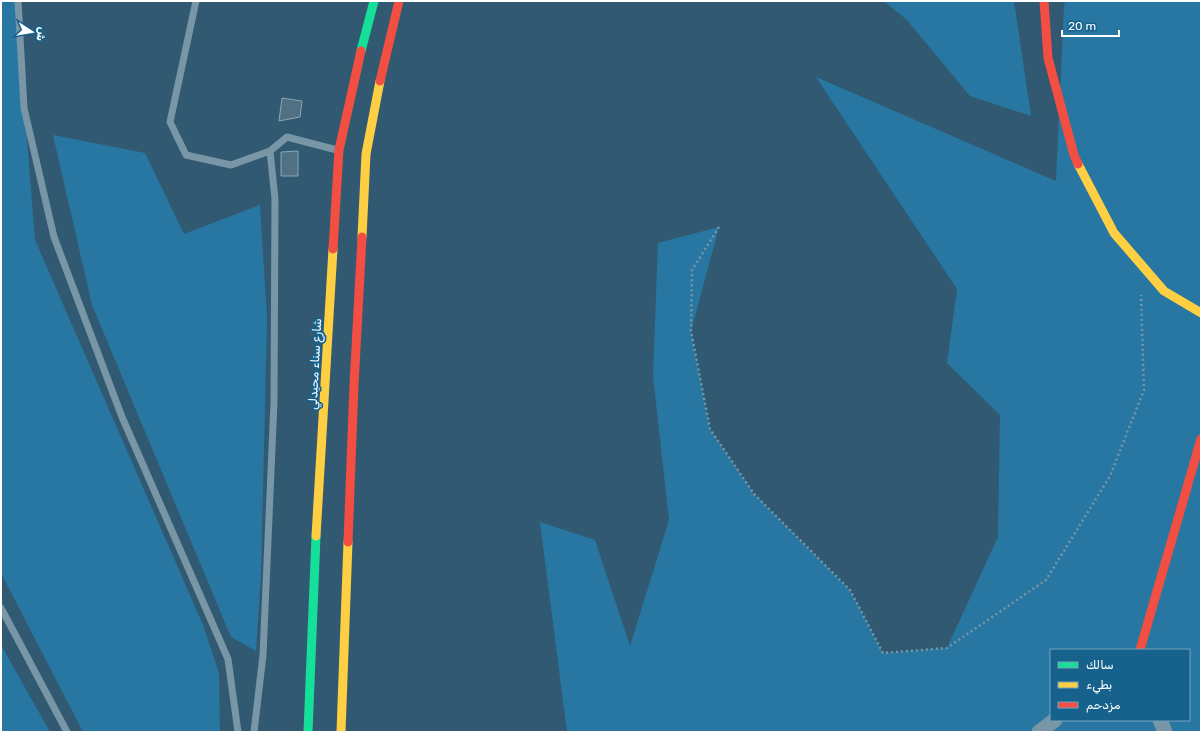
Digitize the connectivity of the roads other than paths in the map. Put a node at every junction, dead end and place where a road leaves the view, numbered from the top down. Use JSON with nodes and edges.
{"nodes":[{"id":1,"x":18,"y":1,"type":"edge"},
{"id":2,"x":196,"y":1,"type":"edge"},
{"id":3,"x":374,"y":1,"type":"edge"},
{"id":4,"x":399,"y":1,"type":"edge"},
{"id":5,"x":1044,"y":1,"type":"edge"},
{"id":6,"x":270,"y":150,"type":"junction"},
{"id":7,"x":339,"y":150,"type":"junction"},
{"id":8,"x":1201,"y":312,"type":"edge"},
{"id":9,"x":1201,"y":439,"type":"edge"},
{"id":10,"x":1,"y":608,"type":"edge"},
{"id":11,"x":1140,"y":649,"type":"edge"},
{"id":12,"x":1055,"y":721,"type":"edge"},
{"id":13,"x":1160,"y":721,"type":"edge"},
{"id":14,"x":67,"y":732,"type":"edge"},
{"id":15,"x":238,"y":732,"type":"edge"},
{"id":16,"x":254,"y":732,"type":"edge"},
{"id":17,"x":308,"y":732,"type":"edge"},
{"id":18,"x":341,"y":732,"type":"edge"},
{"id":19,"x":1039,"y":732,"type":"edge"},
{"id":20,"x":1165,"y":732,"type":"edge"}],
"edges":[{"from":1,"to":15,"type":"lane"},
{"from":2,"to":6,"type":"lane"},
{"from":3,"to":7,"type":"main road","name":"شارع سناء محيدلي"},
{"from":4,"to":18,"type":"main road"},
{"from":5,"to":8,"type":"main road"},
{"from":6,"to":7,"type":"lane"},
{"from":6,"to":16,"type":"lane"},
{"from":7,"to":17,"type":"main road","name":"شارع سناء محيدلي"},
{"from":9,"to":11,"type":"main road"},
{"from":10,"to":14,"type":"lane"},
{"from":12,"to":19,"type":"street"},
{"from":13,"to":20,"type":"street"}]}
